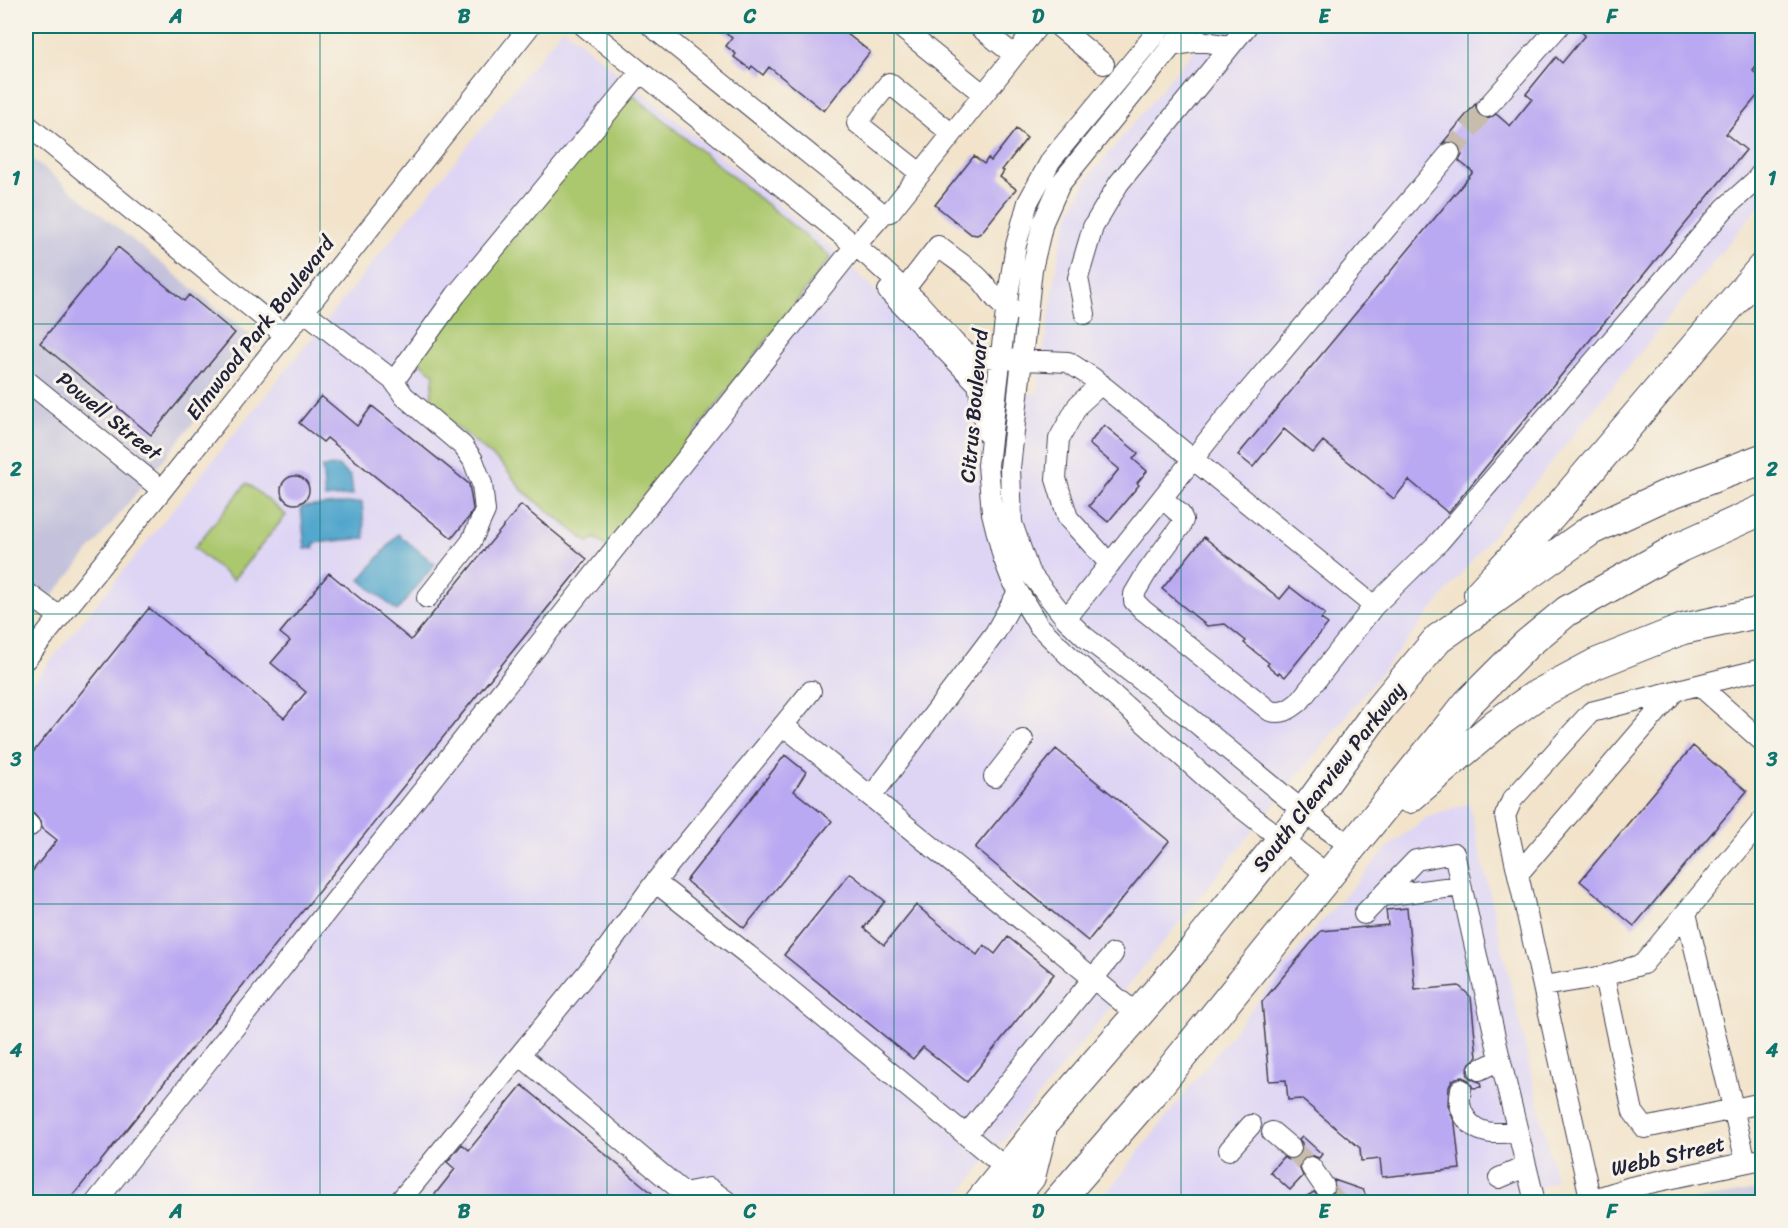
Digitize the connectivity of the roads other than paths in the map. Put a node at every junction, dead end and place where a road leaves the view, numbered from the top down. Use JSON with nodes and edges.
{"nodes":[{"id":1,"x":530,"y":26,"type":"edge"},
{"id":2,"x":584,"y":26,"type":"edge"},
{"id":3,"x":651,"y":26,"type":"edge"},
{"id":4,"x":899,"y":26,"type":"edge"},
{"id":5,"x":978,"y":26,"type":"edge"},
{"id":6,"x":1038,"y":26,"type":"edge"},
{"id":7,"x":1058,"y":26,"type":"edge"},
{"id":8,"x":1162,"y":26,"type":"edge"},
{"id":9,"x":1188,"y":26,"type":"edge"},
{"id":10,"x":1559,"y":26,"type":"edge"},
{"id":11,"x":1235,"y":34,"type":"edge"},
{"id":12,"x":1171,"y":46,"type":"junction"},
{"id":13,"x":1014,"y":55,"type":"junction"},
{"id":14,"x":1104,"y":64,"type":"dead end"},
{"id":15,"x":641,"y":72,"type":"junction"},
{"id":16,"x":983,"y":94,"type":"junction"},
{"id":17,"x":1487,"y":107,"type":"tunnel mouth"},
{"id":18,"x":26,"y":124,"type":"edge"},
{"id":19,"x":952,"y":134,"type":"junction"},
{"id":20,"x":1450,"y":153,"type":"tunnel mouth"},
{"id":21,"x":1762,"y":172,"type":"edge"},
{"id":22,"x":920,"y":173,"type":"junction"},
{"id":23,"x":883,"y":214,"type":"junction"},
{"id":24,"x":862,"y":252,"type":"junction"},
{"id":25,"x":1762,"y":268,"type":"edge"},
{"id":26,"x":1022,"y":276,"type":"junction"},
{"id":27,"x":981,"y":280,"type":"junction"},
{"id":28,"x":904,"y":290,"type":"junction"},
{"id":29,"x":1007,"y":309,"type":"junction"},
{"id":30,"x":304,"y":311,"type":"junction"},
{"id":31,"x":1027,"y":311,"type":"junction"},
{"id":32,"x":1085,"y":315,"type":"dead end"},
{"id":33,"x":285,"y":335,"type":"junction"},
{"id":34,"x":1011,"y":360,"type":"junction"},
{"id":35,"x":26,"y":380,"type":"edge"},
{"id":36,"x":394,"y":381,"type":"junction"},
{"id":37,"x":1101,"y":384,"type":"junction"},
{"id":38,"x":990,"y":452,"type":"junction"},
{"id":39,"x":1193,"y":458,"type":"junction"},
{"id":40,"x":1762,"y":459,"type":"edge"},
{"id":41,"x":162,"y":490,"type":"junction"},
{"id":42,"x":1162,"y":498,"type":"junction"},
{"id":43,"x":1762,"y":510,"type":"edge"},
{"id":44,"x":1115,"y":557,"type":"junction"},
{"id":45,"x":1147,"y":572,"type":"junction"},
{"id":46,"x":26,"y":592,"type":"edge"},
{"id":47,"x":1018,"y":592,"type":"junction"},
{"id":48,"x":427,"y":598,"type":"dead end"},
{"id":49,"x":1374,"y":606,"type":"junction"},
{"id":50,"x":1762,"y":612,"type":"edge"},
{"id":51,"x":60,"y":617,"type":"junction"},
{"id":52,"x":1066,"y":619,"type":"junction"},
{"id":53,"x":1438,"y":639,"type":"junction"},
{"id":54,"x":26,"y":659,"type":"edge"},
{"id":55,"x":1762,"y":669,"type":"edge"},
{"id":56,"x":1699,"y":685,"type":"junction"},
{"id":57,"x":811,"y":691,"type":"dead end"},
{"id":58,"x":1675,"y":691,"type":"junction"},
{"id":59,"x":783,"y":725,"type":"junction"},
{"id":60,"x":1023,"y":740,"type":"dead end"},
{"id":61,"x":1762,"y":741,"type":"edge"},
{"id":62,"x":994,"y":777,"type":"dead end"},
{"id":63,"x":871,"y":797,"type":"junction"},
{"id":64,"x":1304,"y":812,"type":"junction"},
{"id":65,"x":1762,"y":821,"type":"edge"},
{"id":66,"x":1282,"y":839,"type":"junction"},
{"id":67,"x":1352,"y":847,"type":"junction"},
{"id":68,"x":1518,"y":874,"type":"junction"},
{"id":69,"x":1328,"y":875,"type":"junction"},
{"id":70,"x":655,"y":882,"type":"junction"},
{"id":71,"x":1461,"y":886,"type":"junction"},
{"id":72,"x":1381,"y":896,"type":"junction"},
{"id":73,"x":1686,"y":913,"type":"junction"},
{"id":74,"x":1364,"y":914,"type":"dead end"},
{"id":75,"x":1113,"y":954,"type":"dead end"},
{"id":76,"x":1604,"y":976,"type":"junction"},
{"id":77,"x":1094,"y":978,"type":"junction"},
{"id":78,"x":1543,"y":986,"type":"junction"},
{"id":79,"x":1138,"y":1015,"type":"junction"},
{"id":80,"x":520,"y":1055,"type":"junction"},
{"id":81,"x":1500,"y":1060,"type":"junction"},
{"id":82,"x":1479,"y":1070,"type":"dead end"},
{"id":83,"x":1461,"y":1089,"type":"dead end"},
{"id":84,"x":1762,"y":1103,"type":"edge"},
{"id":85,"x":1733,"y":1109,"type":"junction"},
{"id":86,"x":1043,"y":1124,"type":"junction"},
{"id":87,"x":1251,"y":1125,"type":"dead end"},
{"id":88,"x":1272,"y":1132,"type":"dead end"},
{"id":89,"x":1517,"y":1132,"type":"junction"},
{"id":90,"x":966,"y":1135,"type":"junction"},
{"id":91,"x":1291,"y":1148,"type":"tunnel mouth"},
{"id":92,"x":1229,"y":1150,"type":"dead end"},
{"id":93,"x":1754,"y":1161,"type":"edge"},
{"id":94,"x":1311,"y":1167,"type":"tunnel mouth"},
{"id":95,"x":1526,"y":1167,"type":"junction"},
{"id":96,"x":1007,"y":1169,"type":"junction"},
{"id":97,"x":1500,"y":1178,"type":"dead end"},
{"id":98,"x":1324,"y":1186,"type":"tunnel mouth"},
{"id":99,"x":680,"y":1198,"type":"edge"},
{"id":100,"x":1589,"y":1202,"type":"edge"},
{"id":101,"x":96,"y":1203,"type":"edge"},
{"id":102,"x":399,"y":1203,"type":"edge"},
{"id":103,"x":728,"y":1203,"type":"edge"},
{"id":104,"x":980,"y":1203,"type":"edge"},
{"id":105,"x":1009,"y":1203,"type":"edge"},
{"id":106,"x":1057,"y":1203,"type":"edge"},
{"id":107,"x":1535,"y":1203,"type":"edge"}],
"edges":[{"from":1,"to":30,"type":"street","name":"Elmwood Park Boulevard"},
{"from":2,"to":15,"type":"street"},
{"from":3,"to":23,"type":"street"},
{"from":4,"to":16,"type":"street"},
{"from":5,"to":13,"type":"street"},
{"from":6,"to":13,"type":"street"},
{"from":7,"to":14,"type":"street"},
{"from":8,"to":26,"type":"street","name":"Citrus Boulevard"},
{"from":9,"to":12,"type":"street","name":"Citrus Boulevard"},
{"from":10,"to":17,"type":"street"},
{"from":11,"to":12,"type":"street"},
{"from":11,"to":32,"type":"street"},
{"from":12,"to":26,"type":"street","name":"Citrus Boulevard"},
{"from":13,"to":16,"type":"street"},
{"from":15,"to":24,"type":"street"},
{"from":15,"to":36,"type":"street"},
{"from":16,"to":19,"type":"street"},
{"from":18,"to":33,"type":"street"},
{"from":19,"to":22,"type":"street"},
{"from":19,"to":22,"type":"street"},
{"from":20,"to":39,"type":"street"},
{"from":21,"to":49,"type":"street"},
{"from":22,"to":23,"type":"street"},
{"from":23,"to":24,"type":"street"},
{"from":24,"to":28,"type":"street"},
{"from":24,"to":38,"type":"street"},
{"from":24,"to":101,"type":"street"},
{"from":25,"to":53,"type":"highway"},
{"from":26,"to":27,"type":"street"},
{"from":26,"to":29,"type":"street","name":"Citrus Boulevard"},
{"from":26,"to":31,"type":"street","name":"Citrus Boulevard"},
{"from":27,"to":28,"type":"street"},
{"from":27,"to":29,"type":"street"},
{"from":28,"to":34,"type":"street"},
{"from":29,"to":31,"type":"street"},
{"from":29,"to":34,"type":"street","name":"Citrus Boulevard"},
{"from":30,"to":33,"type":"street","name":"Elmwood Park Boulevard"},
{"from":30,"to":36,"type":"street"},
{"from":31,"to":34,"type":"street","name":"Citrus Boulevard"},
{"from":33,"to":41,"type":"street","name":"Elmwood Park Boulevard"},
{"from":34,"to":37,"type":"street"},
{"from":34,"to":38,"type":"street","name":"Citrus Boulevard"},
{"from":34,"to":52,"type":"street","name":"Citrus Boulevard"},
{"from":35,"to":41,"type":"street","name":"Powell Street"},
{"from":36,"to":48,"type":"street"},
{"from":37,"to":39,"type":"street"},
{"from":37,"to":44,"type":"street"},
{"from":38,"to":47,"type":"street","name":"Citrus Boulevard"},
{"from":39,"to":42,"type":"street"},
{"from":39,"to":49,"type":"street"},
{"from":40,"to":53,"type":"highway","name":"South Clearview Parkway"},
{"from":41,"to":51,"type":"street","name":"Elmwood Park Boulevard"},
{"from":42,"to":44,"type":"street"},
{"from":42,"to":45,"type":"street"},
{"from":43,"to":67,"type":"highway"},
{"from":44,"to":45,"type":"street"},
{"from":44,"to":52,"type":"street"},
{"from":45,"to":49,"type":"street"},
{"from":46,"to":51,"type":"street"},
{"from":47,"to":63,"type":"street"},
{"from":47,"to":66,"type":"street","name":"Citrus Boulevard"},
{"from":50,"to":67,"type":"highway"},
{"from":51,"to":54,"type":"street","name":"Elmwood Park Boulevard"},
{"from":52,"to":64,"type":"street","name":"Citrus Boulevard"},
{"from":53,"to":64,"type":"highway","name":"South Clearview Parkway"},
{"from":55,"to":56,"type":"street"},
{"from":56,"to":58,"type":"street"},
{"from":56,"to":61,"type":"street"},
{"from":57,"to":59,"type":"street"},
{"from":58,"to":68,"type":"street"},
{"from":58,"to":68,"type":"street"},
{"from":59,"to":63,"type":"street"},
{"from":59,"to":70,"type":"street"},
{"from":60,"to":62,"type":"street"},
{"from":63,"to":77,"type":"street"},
{"from":64,"to":66,"type":"highway","name":"South Clearview Parkway"},
{"from":64,"to":67,"type":"street","name":"Citrus Boulevard"},
{"from":65,"to":73,"type":"street"},
{"from":66,"to":69,"type":"street","name":"Citrus Boulevard"},
{"from":66,"to":79,"type":"highway","name":"South Clearview Parkway"},
{"from":67,"to":69,"type":"highway"},
{"from":68,"to":78,"type":"street"},
{"from":69,"to":106,"type":"highway"},
{"from":70,"to":80,"type":"street"},
{"from":70,"to":90,"type":"street"},
{"from":71,"to":72,"type":"street"},
{"from":71,"to":72,"type":"street"},
{"from":71,"to":81,"type":"street"},
{"from":72,"to":74,"type":"street"},
{"from":73,"to":76,"type":"street"},
{"from":73,"to":85,"type":"street"},
{"from":75,"to":77,"type":"street"},
{"from":76,"to":78,"type":"street"},
{"from":76,"to":85,"type":"street"},
{"from":77,"to":79,"type":"street"},
{"from":77,"to":90,"type":"street"},
{"from":78,"to":100,"type":"street"},
{"from":79,"to":86,"type":"highway","name":"South Clearview Parkway"},
{"from":80,"to":99,"type":"street"},
{"from":80,"to":102,"type":"street"},
{"from":81,"to":82,"type":"street"},
{"from":81,"to":89,"type":"street"},
{"from":83,"to":89,"type":"street"},
{"from":84,"to":85,"type":"street"},
{"from":85,"to":93,"type":"street"},
{"from":86,"to":96,"type":"highway","name":"South Clearview Parkway"},
{"from":86,"to":105,"type":"highway"},
{"from":87,"to":92,"type":"street"},
{"from":88,"to":91,"type":"street"},
{"from":89,"to":95,"type":"street"},
{"from":90,"to":96,"type":"street"},
{"from":93,"to":100,"type":"street","name":"Webb Street"},
{"from":94,"to":98,"type":"street"},
{"from":95,"to":97,"type":"street"},
{"from":95,"to":107,"type":"street"},
{"from":96,"to":104,"type":"highway","name":"South Clearview Parkway"},
{"from":99,"to":103,"type":"street"}]}
